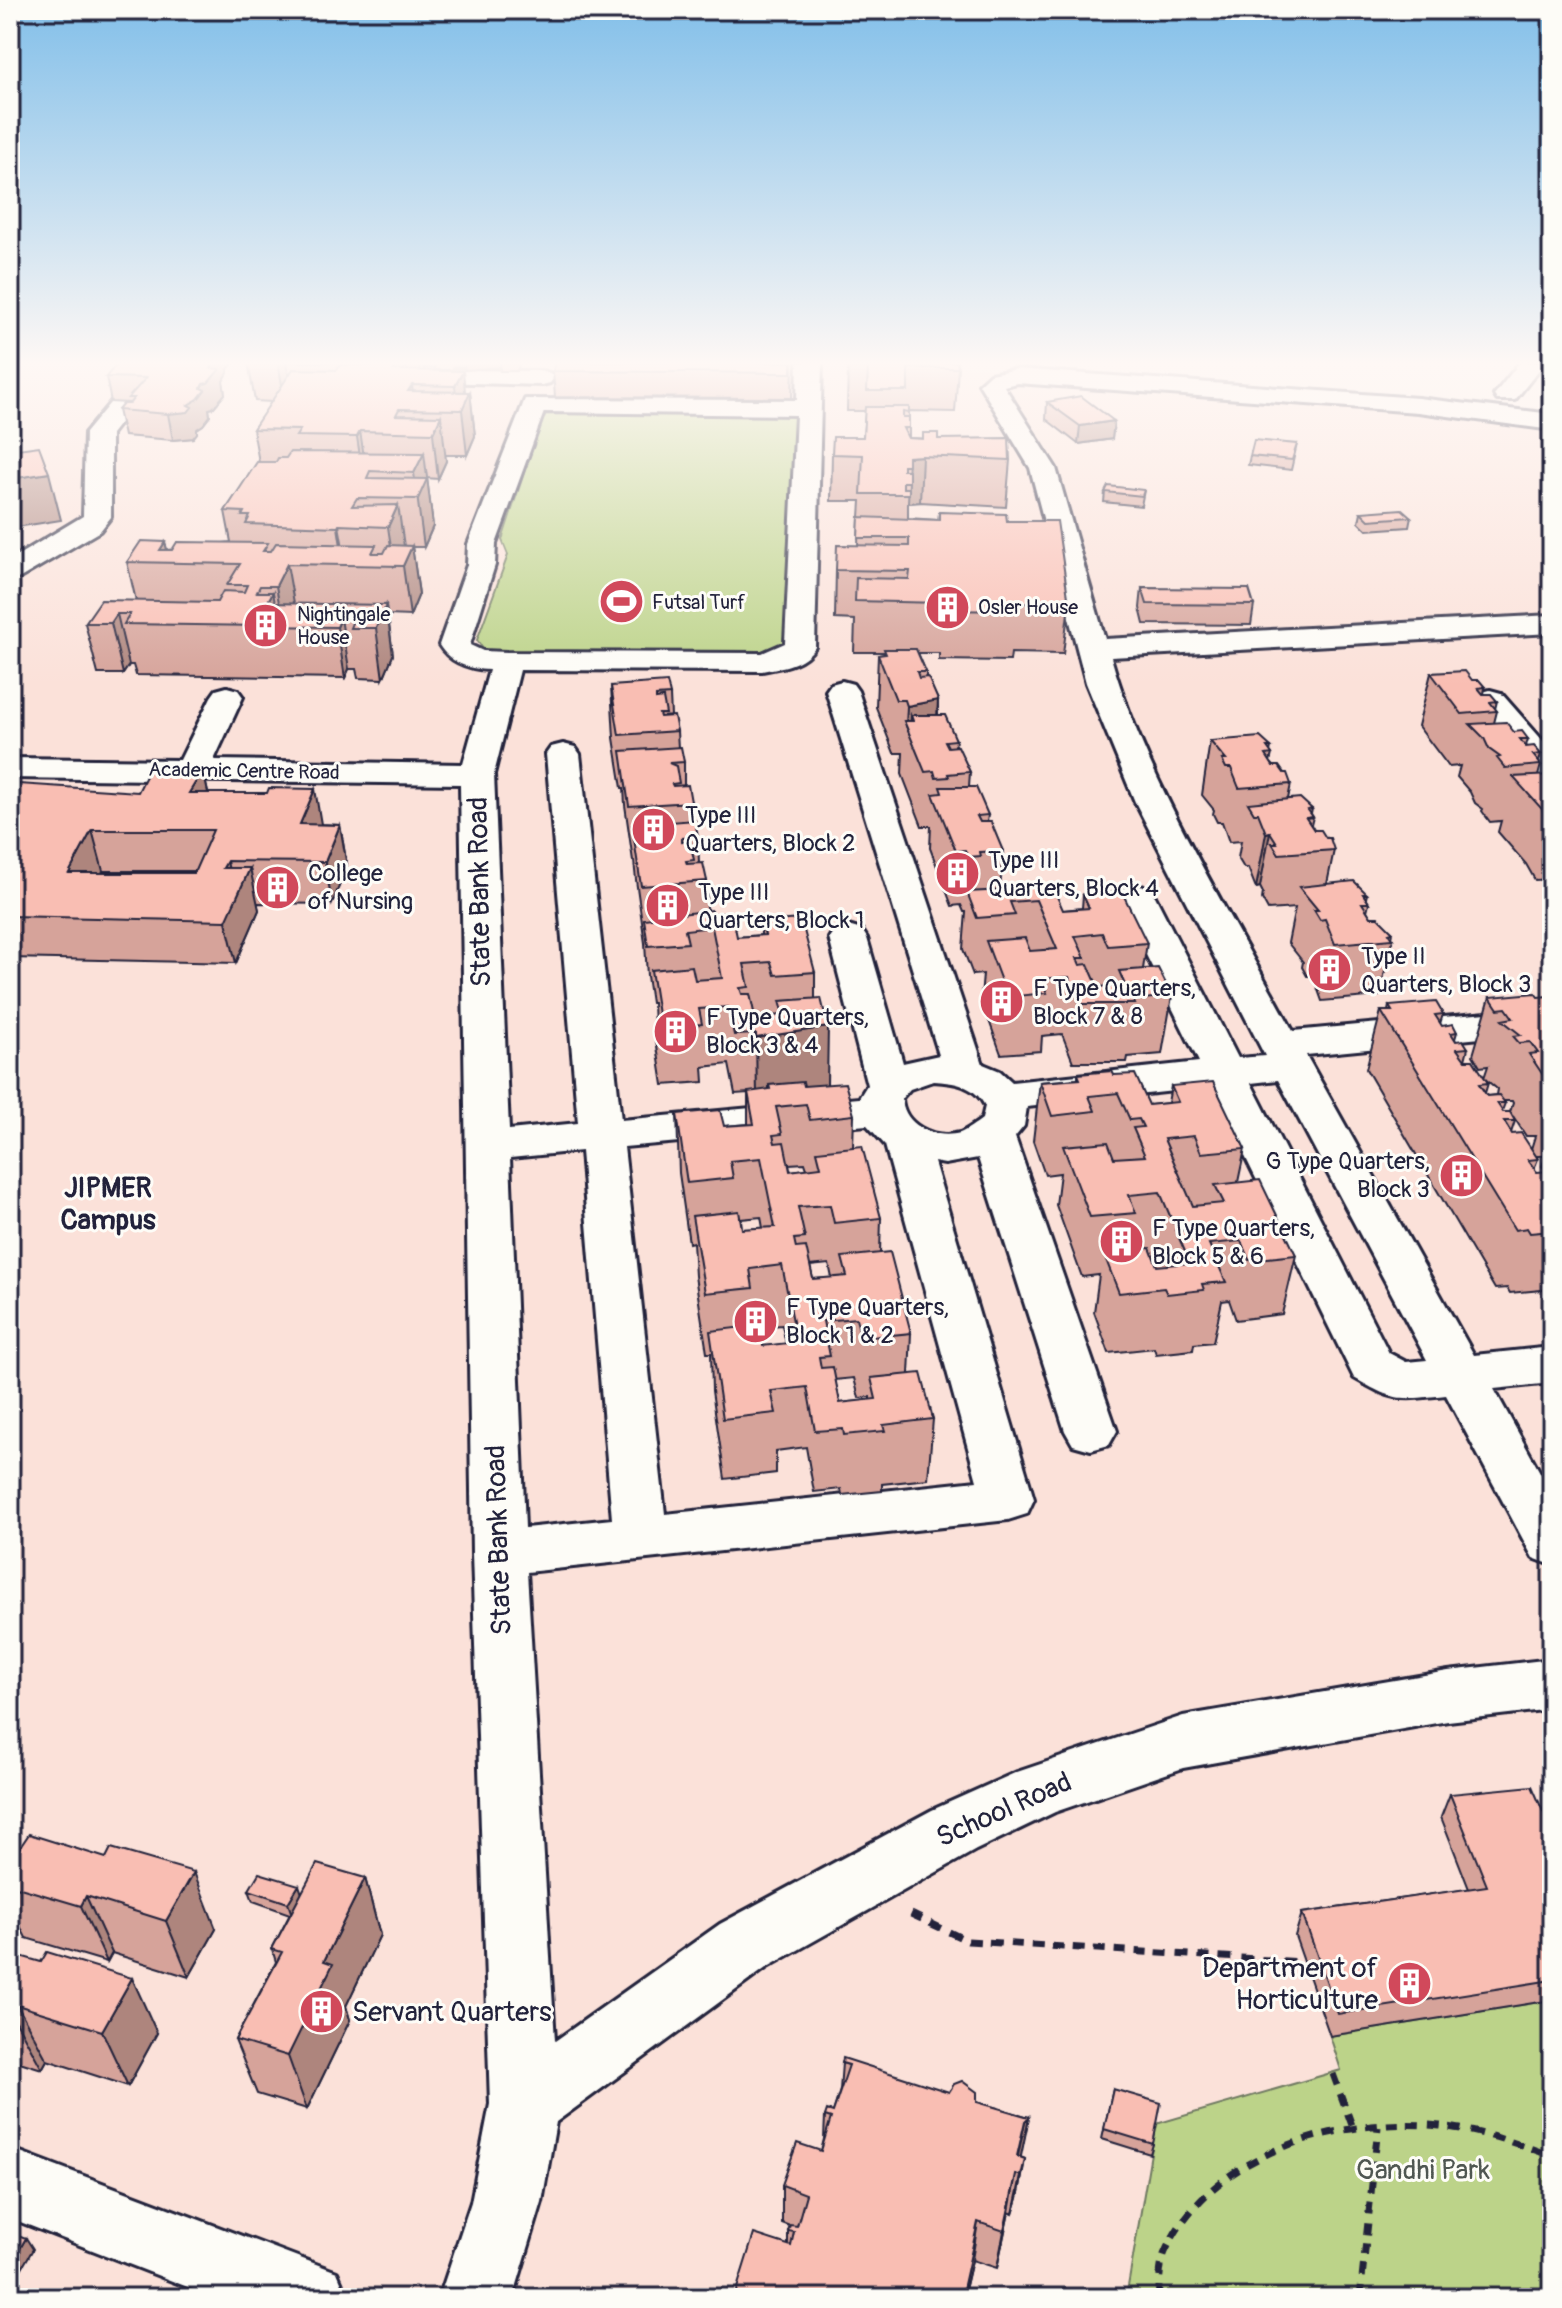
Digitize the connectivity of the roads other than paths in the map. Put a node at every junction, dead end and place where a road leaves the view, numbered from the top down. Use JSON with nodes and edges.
{"nodes":[{"id":1,"x":98,"y":470,"type":"edge"},
{"id":2,"x":509,"y":470,"type":"edge"},
{"id":3,"x":807,"y":470,"type":"edge"},
{"id":4,"x":1043,"y":470,"type":"edge"},
{"id":5,"x":90,"y":525,"type":"junction"},
{"id":6,"x":10,"y":539,"type":"edge"},
{"id":7,"x":10,"y":572,"type":"edge"},
{"id":8,"x":1552,"y":624,"type":"edge"},
{"id":9,"x":1094,"y":649,"type":"junction"},
{"id":10,"x":507,"y":661,"type":"junction"},
{"id":11,"x":842,"y":691,"type":"dead end"},
{"id":12,"x":227,"y":697,"type":"dead end"},
{"id":13,"x":1490,"y":700,"type":"edge"},
{"id":14,"x":563,"y":754,"type":"dead end"},
{"id":15,"x":10,"y":768,"type":"edge"},
{"id":16,"x":192,"y":770,"type":"junction"},
{"id":17,"x":297,"y":772,"type":"junction"},
{"id":18,"x":1552,"y":772,"type":"edge"},
{"id":19,"x":477,"y":774,"type":"junction"},
{"id":20,"x":262,"y":802,"type":"edge"},
{"id":21,"x":1136,"y":896,"type":"dead end"},
{"id":22,"x":848,"y":938,"type":"dead end"},
{"id":23,"x":1552,"y":1019,"type":"edge"},
{"id":24,"x":1286,"y":1056,"type":"junction"},
{"id":25,"x":965,"y":1071,"type":"junction"},
{"id":26,"x":1222,"y":1074,"type":"junction"},
{"id":27,"x":891,"y":1112,"type":"junction"},
{"id":28,"x":998,"y":1116,"type":"junction"},
{"id":29,"x":600,"y":1134,"type":"junction"},
{"id":30,"x":486,"y":1146,"type":"junction"},
{"id":31,"x":1552,"y":1365,"type":"edge"},
{"id":32,"x":1460,"y":1374,"type":"junction"},
{"id":33,"x":1091,"y":1431,"type":"dead end"},
{"id":34,"x":641,"y":1538,"type":"junction"},
{"id":35,"x":1552,"y":1543,"type":"edge"},
{"id":36,"x":499,"y":1553,"type":"junction"},
{"id":37,"x":1552,"y":1684,"type":"edge"},
{"id":38,"x":524,"y":2104,"type":"junction"},
{"id":39,"x":10,"y":2183,"type":"edge"},
{"id":40,"x":311,"y":2298,"type":"edge"},
{"id":41,"x":476,"y":2298,"type":"edge"}],
"edges":[{"from":1,"to":5,"type":"street"},
{"from":2,"to":10,"type":"street"},
{"from":3,"to":10,"type":"street"},
{"from":4,"to":9,"type":"street"},
{"from":5,"to":6,"type":"street"},
{"from":5,"to":7,"type":"street"},
{"from":8,"to":9,"type":"street"},
{"from":9,"to":24,"type":"street"},
{"from":10,"to":19,"type":"street","name":"State Bank Road"},
{"from":11,"to":25,"type":"street"},
{"from":12,"to":16,"type":"street"},
{"from":13,"to":18,"type":"street"},
{"from":14,"to":29,"type":"street"},
{"from":15,"to":16,"type":"street","name":"Academic Centre Road"},
{"from":16,"to":17,"type":"street","name":"Academic Centre Road"},
{"from":17,"to":19,"type":"street","name":"Academic Centre Road"},
{"from":17,"to":20,"type":"street"},
{"from":19,"to":30,"type":"street","name":"State Bank Road"},
{"from":21,"to":26,"type":"street"},
{"from":22,"to":27,"type":"street"},
{"from":23,"to":24,"type":"street"},
{"from":24,"to":26,"type":"street"},
{"from":24,"to":32,"type":"street"},
{"from":25,"to":27,"type":"street"},
{"from":25,"to":28,"type":"street"},
{"from":26,"to":28,"type":"street"},
{"from":26,"to":32,"type":"street"},
{"from":27,"to":28,"type":"street"},
{"from":27,"to":29,"type":"street"},
{"from":27,"to":34,"type":"street"},
{"from":28,"to":33,"type":"street"},
{"from":29,"to":30,"type":"street"},
{"from":29,"to":34,"type":"street"},
{"from":30,"to":36,"type":"street","name":"State Bank Road"},
{"from":31,"to":32,"type":"street"},
{"from":32,"to":35,"type":"street"},
{"from":34,"to":36,"type":"street"},
{"from":36,"to":38,"type":"street","name":"State Bank Road"},
{"from":37,"to":38,"type":"street","name":"School Road"},
{"from":38,"to":41,"type":"street","name":"State Bank Road"},
{"from":39,"to":40,"type":"street"}]}
